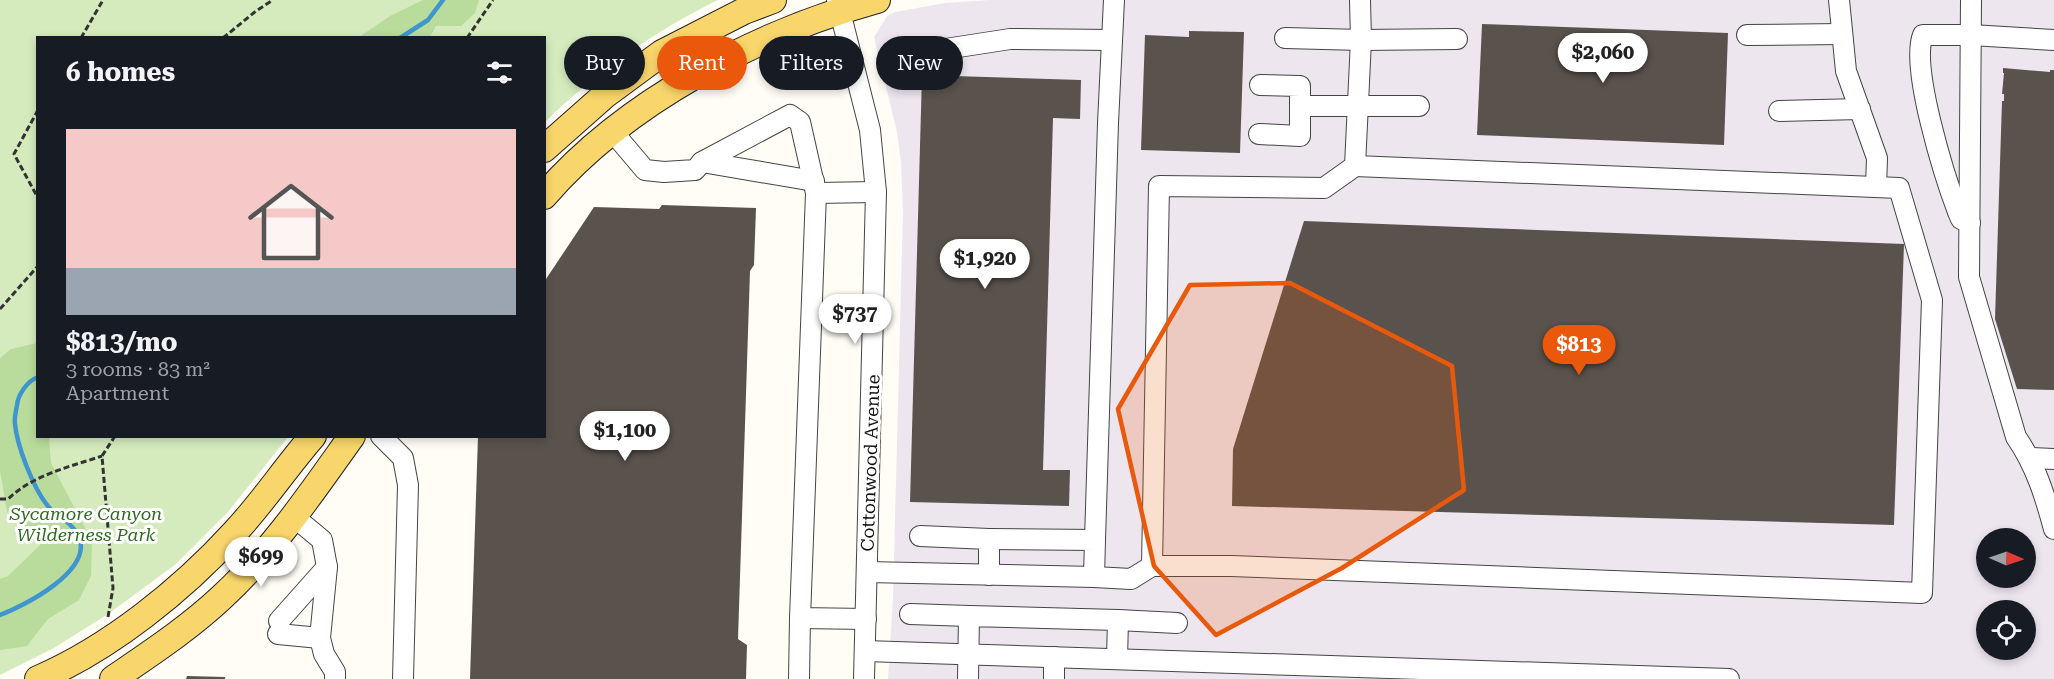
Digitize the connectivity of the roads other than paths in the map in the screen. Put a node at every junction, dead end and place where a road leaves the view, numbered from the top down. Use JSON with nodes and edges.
{"nodes":[{"id":1,"x":774,"y":0,"type":"edge"},
{"id":2,"x":877,"y":0,"type":"edge"},
{"id":3,"x":1114,"y":0,"type":"edge"},
{"id":4,"x":1360,"y":0,"type":"edge"},
{"id":5,"x":1839,"y":0,"type":"edge"},
{"id":6,"x":1971,"y":0,"type":"edge"},
{"id":7,"x":838,"y":5,"type":"edge"},
{"id":8,"x":1842,"y":34,"type":"junction"},
{"id":9,"x":1747,"y":35,"type":"dead end"},
{"id":10,"x":1971,"y":35,"type":"junction"},
{"id":11,"x":1285,"y":39,"type":"dead end"},
{"id":12,"x":1457,"y":39,"type":"dead end"},
{"id":13,"x":1112,"y":40,"type":"junction"},
{"id":14,"x":1361,"y":40,"type":"junction"},
{"id":15,"x":2054,"y":40,"type":"edge"},
{"id":16,"x":963,"y":46,"type":"edge"},
{"id":17,"x":1260,"y":85,"type":"dead end"},
{"id":18,"x":1300,"y":106,"type":"junction"},
{"id":19,"x":1419,"y":106,"type":"dead end"},
{"id":20,"x":1358,"y":107,"type":"junction"},
{"id":21,"x":1860,"y":110,"type":"junction"},
{"id":22,"x":1779,"y":111,"type":"dead end"},
{"id":23,"x":612,"y":131,"type":"junction"},
{"id":24,"x":1259,"y":134,"type":"dead end"},
{"id":25,"x":546,"y":147,"type":"edge"},
{"id":26,"x":702,"y":162,"type":"junction"},
{"id":27,"x":1355,"y":166,"type":"junction"},
{"id":28,"x":815,"y":187,"type":"junction"},
{"id":29,"x":1876,"y":187,"type":"junction"},
{"id":30,"x":876,"y":192,"type":"junction"},
{"id":31,"x":546,"y":194,"type":"edge"},
{"id":32,"x":1970,"y":223,"type":"junction"},
{"id":33,"x":311,"y":438,"type":"edge"},
{"id":34,"x":351,"y":438,"type":"edge"},
{"id":35,"x":383,"y":438,"type":"edge"},
{"id":36,"x":2030,"y":458,"type":"junction"},
{"id":37,"x":2054,"y":459,"type":"edge"},
{"id":38,"x":293,"y":516,"type":"junction"},
{"id":39,"x":2054,"y":529,"type":"edge"},
{"id":40,"x":920,"y":536,"type":"dead end"},
{"id":41,"x":989,"y":539,"type":"junction"},
{"id":42,"x":1095,"y":540,"type":"junction"},
{"id":43,"x":1152,"y":566,"type":"junction"},
{"id":44,"x":327,"y":567,"type":"junction"},
{"id":45,"x":867,"y":572,"type":"junction"},
{"id":46,"x":988,"y":575,"type":"junction"},
{"id":47,"x":1094,"y":577,"type":"junction"},
{"id":48,"x":910,"y":614,"type":"dead end"},
{"id":49,"x":969,"y":616,"type":"junction"},
{"id":50,"x":800,"y":618,"type":"junction"},
{"id":51,"x":866,"y":619,"type":"junction"},
{"id":52,"x":1119,"y":621,"type":"junction"},
{"id":53,"x":1177,"y":622,"type":"dead end"},
{"id":54,"x":320,"y":638,"type":"junction"},
{"id":55,"x":865,"y":651,"type":"junction"},
{"id":56,"x":968,"y":654,"type":"junction"},
{"id":57,"x":1054,"y":657,"type":"junction"},
{"id":58,"x":1117,"y":659,"type":"junction"},
{"id":59,"x":38,"y":679,"type":"edge"},
{"id":60,"x":113,"y":679,"type":"edge"},
{"id":61,"x":335,"y":679,"type":"edge"},
{"id":62,"x":403,"y":679,"type":"edge"},
{"id":63,"x":799,"y":679,"type":"edge"},
{"id":64,"x":864,"y":679,"type":"edge"},
{"id":65,"x":968,"y":679,"type":"edge"},
{"id":66,"x":1054,"y":679,"type":"edge"},
{"id":67,"x":1729,"y":679,"type":"edge"}],
"edges":[{"from":1,"to":25,"type":"main road"},
{"from":2,"to":7,"type":"main road"},
{"from":3,"to":13,"type":"street"},
{"from":4,"to":14,"type":"street"},
{"from":5,"to":8,"type":"street"},
{"from":6,"to":10,"type":"street"},
{"from":7,"to":23,"type":"main road"},
{"from":7,"to":30,"type":"street","name":"Cottonwood Avenue"},
{"from":8,"to":9,"type":"street"},
{"from":8,"to":21,"type":"street"},
{"from":10,"to":15,"type":"street"},
{"from":10,"to":32,"type":"street"},
{"from":10,"to":32,"type":"street"},
{"from":11,"to":14,"type":"street"},
{"from":12,"to":14,"type":"street"},
{"from":13,"to":16,"type":"street"},
{"from":13,"to":42,"type":"street"},
{"from":14,"to":20,"type":"street"},
{"from":17,"to":18,"type":"street"},
{"from":18,"to":20,"type":"street"},
{"from":18,"to":24,"type":"street"},
{"from":19,"to":20,"type":"street"},
{"from":20,"to":27,"type":"street"},
{"from":21,"to":22,"type":"street"},
{"from":21,"to":29,"type":"street"},
{"from":23,"to":26,"type":"street"},
{"from":23,"to":31,"type":"main road"},
{"from":26,"to":28,"type":"street"},
{"from":26,"to":28,"type":"street"},
{"from":27,"to":29,"type":"street"},
{"from":27,"to":43,"type":"street"},
{"from":28,"to":30,"type":"street"},
{"from":28,"to":50,"type":"street"},
{"from":29,"to":43,"type":"street"},
{"from":30,"to":45,"type":"street","name":"Cottonwood Avenue"},
{"from":32,"to":36,"type":"street"},
{"from":33,"to":59,"type":"main road"},
{"from":34,"to":38,"type":"main road"},
{"from":35,"to":62,"type":"street"},
{"from":36,"to":37,"type":"street"},
{"from":36,"to":39,"type":"street"},
{"from":38,"to":44,"type":"street"},
{"from":38,"to":60,"type":"main road"},
{"from":40,"to":41,"type":"street"},
{"from":41,"to":42,"type":"street"},
{"from":41,"to":46,"type":"street"},
{"from":42,"to":47,"type":"street"},
{"from":43,"to":47,"type":"street"},
{"from":44,"to":54,"type":"street"},
{"from":44,"to":54,"type":"street"},
{"from":45,"to":46,"type":"street"},
{"from":45,"to":51,"type":"street","name":"Cottonwood Avenue"},
{"from":46,"to":47,"type":"street"},
{"from":48,"to":49,"type":"street"},
{"from":49,"to":52,"type":"street"},
{"from":49,"to":56,"type":"street"},
{"from":50,"to":51,"type":"street"},
{"from":50,"to":63,"type":"street"},
{"from":51,"to":55,"type":"street","name":"Cottonwood Avenue"},
{"from":52,"to":53,"type":"street"},
{"from":52,"to":58,"type":"street"},
{"from":54,"to":61,"type":"street"},
{"from":55,"to":56,"type":"street"},
{"from":55,"to":64,"type":"street","name":"Cottonwood Avenue"},
{"from":56,"to":57,"type":"street"},
{"from":56,"to":65,"type":"street"},
{"from":57,"to":58,"type":"street"},
{"from":57,"to":66,"type":"street"},
{"from":58,"to":67,"type":"street"}]}
